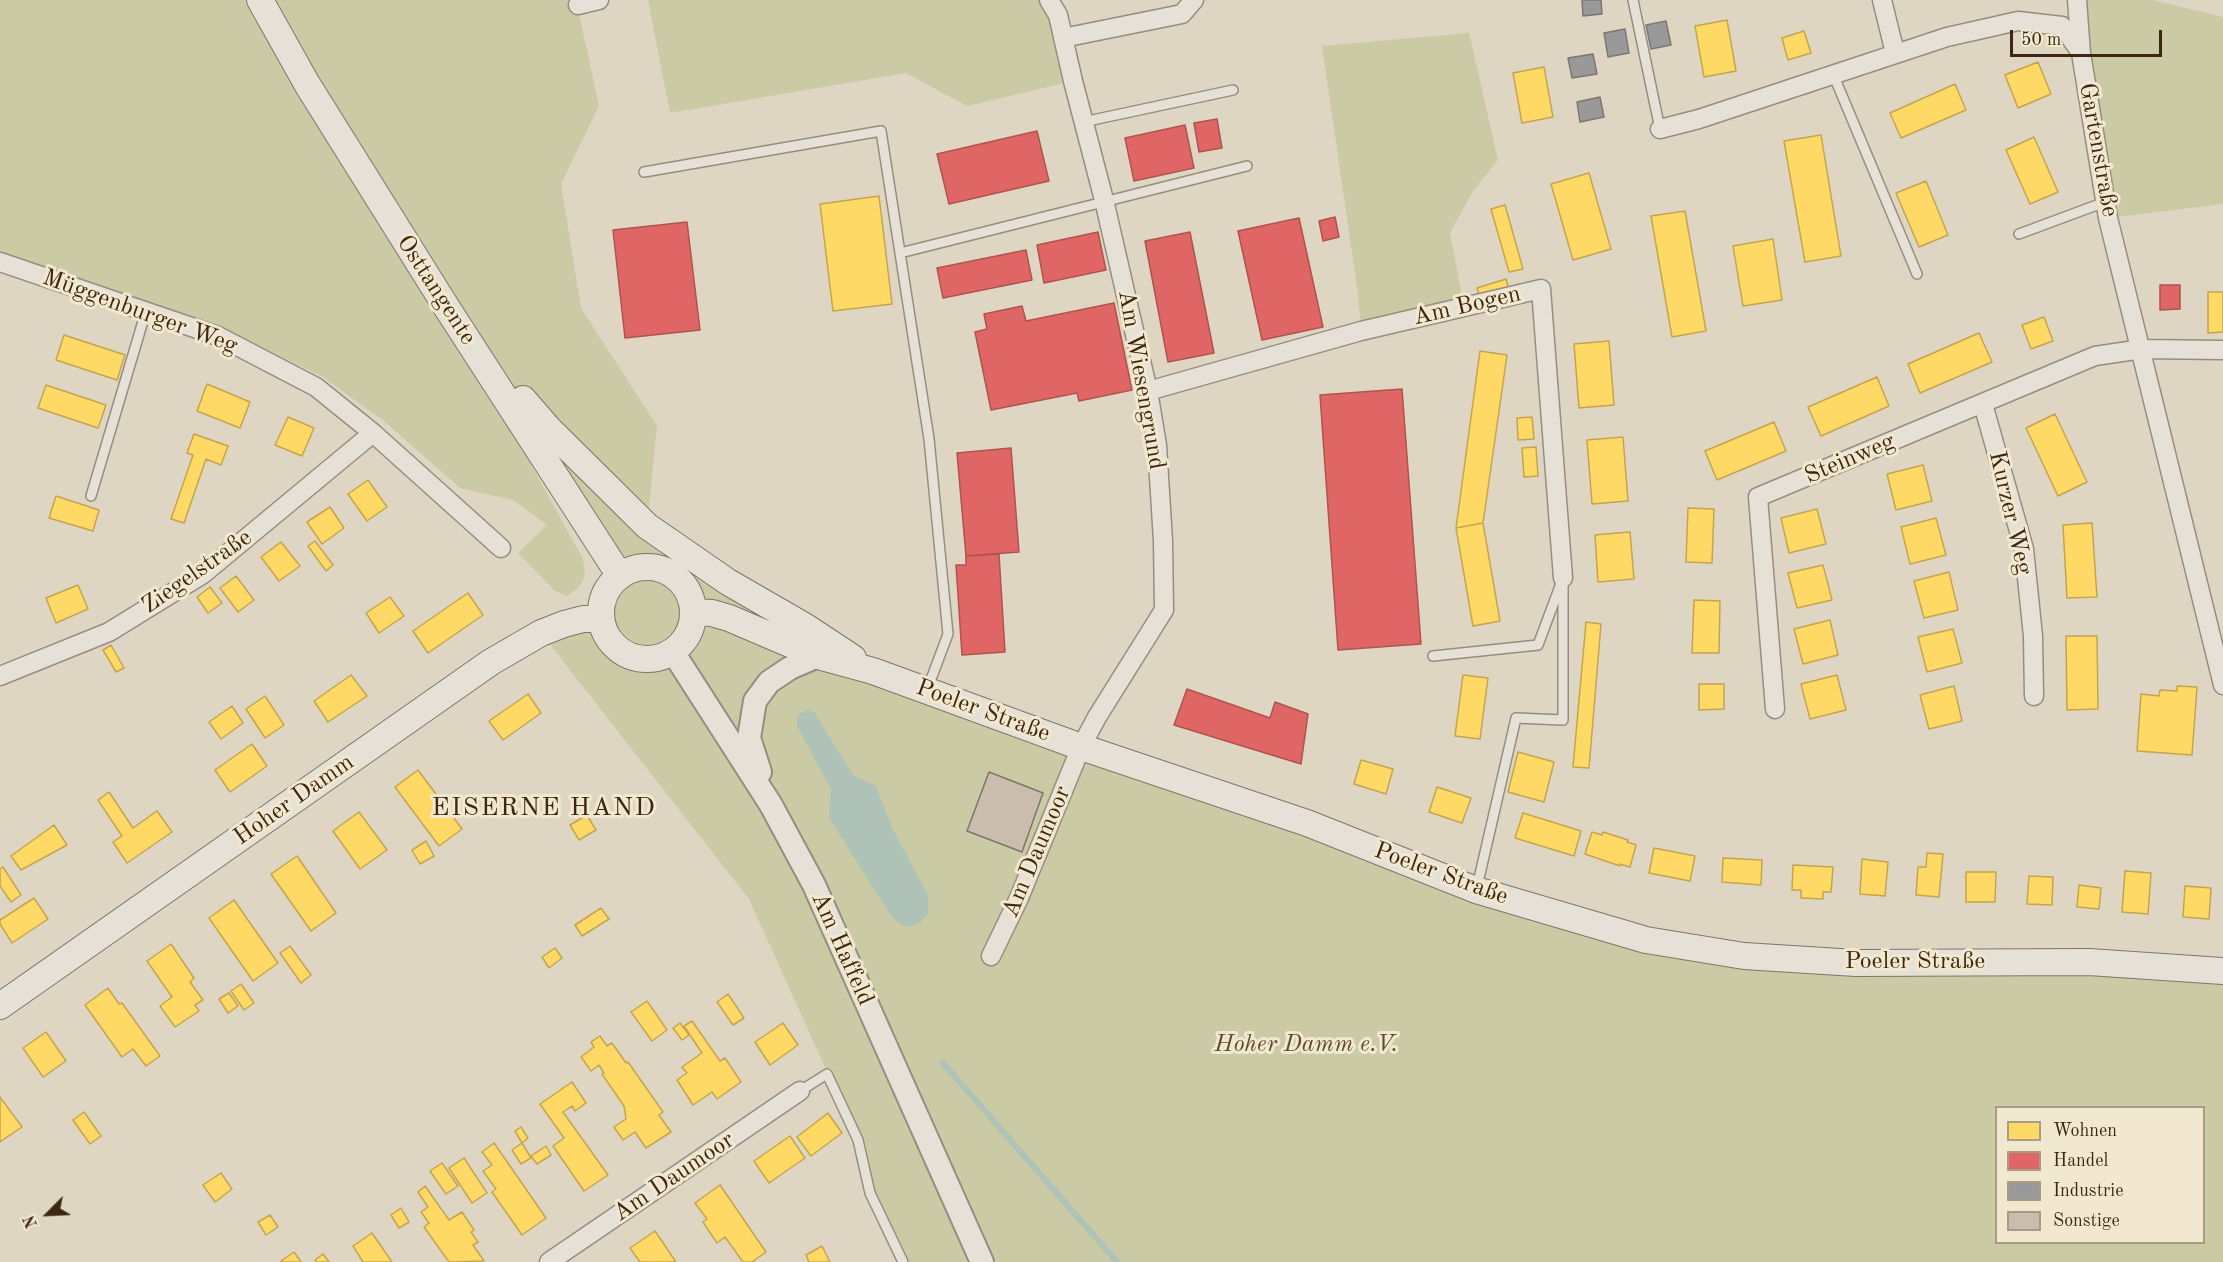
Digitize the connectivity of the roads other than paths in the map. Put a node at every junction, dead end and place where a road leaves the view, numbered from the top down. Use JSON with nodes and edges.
{"nodes":[{"id":1,"x":260,"y":0,"type":"edge"},
{"id":2,"x":599,"y":0,"type":"edge"},
{"id":3,"x":1049,"y":0,"type":"edge"},
{"id":4,"x":1194,"y":0,"type":"edge"},
{"id":5,"x":1634,"y":0,"type":"edge"},
{"id":6,"x":1882,"y":0,"type":"edge"},
{"id":7,"x":2077,"y":0,"type":"edge"},
{"id":8,"x":578,"y":5,"type":"dead end"},
{"id":9,"x":1063,"y":39,"type":"junction"},
{"id":10,"x":1895,"y":52,"type":"junction"},
{"id":11,"x":2081,"y":53,"type":"junction"},
{"id":12,"x":1833,"y":74,"type":"junction"},
{"id":13,"x":1233,"y":90,"type":"dead end"},
{"id":14,"x":1083,"y":122,"type":"junction"},
{"id":15,"x":1660,"y":129,"type":"joint"},
{"id":16,"x":1247,"y":166,"type":"dead end"},
{"id":17,"x":644,"y":172,"type":"dead end"},
{"id":18,"x":1104,"y":200,"type":"junction"},
{"id":19,"x":2105,"y":202,"type":"junction"},
{"id":20,"x":2019,"y":234,"type":"dead end"},
{"id":21,"x":900,"y":253,"type":"junction"},
{"id":22,"x":0,"y":262,"type":"edge"},
{"id":23,"x":1917,"y":274,"type":"dead end"},
{"id":24,"x":447,"y":308,"type":"junction"},
{"id":25,"x":146,"y":311,"type":"junction"},
{"id":26,"x":2142,"y":349,"type":"junction"},
{"id":27,"x":2223,"y":350,"type":"edge"},
{"id":28,"x":1148,"y":391,"type":"junction"},
{"id":29,"x":1983,"y":404,"type":"junction"},
{"id":30,"x":373,"y":433,"type":"junction"},
{"id":31,"x":91,"y":496,"type":"dead end"},
{"id":32,"x":501,"y":548,"type":"dead end"},
{"id":33,"x":620,"y":576,"type":"junction"},
{"id":34,"x":1563,"y":578,"type":"junction"},
{"id":35,"x":693,"y":612,"type":"junction"},
{"id":36,"x":601,"y":619,"type":"junction"},
{"id":37,"x":673,"y":651,"type":"junction"},
{"id":38,"x":818,"y":656,"type":"junction"},
{"id":39,"x":1433,"y":656,"type":"dead end"},
{"id":40,"x":873,"y":671,"type":"junction"},
{"id":41,"x":0,"y":676,"type":"edge"},
{"id":42,"x":2223,"y":685,"type":"edge"},
{"id":43,"x":927,"y":691,"type":"junction"},
{"id":44,"x":2034,"y":696,"type":"dead end"},
{"id":45,"x":1775,"y":710,"type":"dead end"},
{"id":46,"x":1081,"y":747,"type":"junction"},
{"id":47,"x":771,"y":805,"type":"junction"},
{"id":48,"x":1476,"y":890,"type":"junction"},
{"id":49,"x":991,"y":956,"type":"dead end"},
{"id":50,"x":2223,"y":971,"type":"edge"},
{"id":51,"x":0,"y":1006,"type":"edge"},
{"id":52,"x":800,"y":1091,"type":"joint"},
{"id":53,"x":549,"y":1262,"type":"edge"},
{"id":54,"x":903,"y":1262,"type":"edge"},
{"id":55,"x":982,"y":1262,"type":"edge"}],
"edges":[{"from":1,"to":24,"type":"main road","name":"Osttangente"},
{"from":2,"to":8,"type":"street"},
{"from":3,"to":9,"type":"street","name":"Am Wiesengrund"},
{"from":4,"to":9,"type":"street"},
{"from":5,"to":15,"type":"lane"},
{"from":6,"to":10,"type":"street"},
{"from":7,"to":11,"type":"street"},
{"from":9,"to":14,"type":"street","name":"Am Wiesengrund"},
{"from":10,"to":11,"type":"street","name":"Gartenstraße"},
{"from":10,"to":12,"type":"street","name":"Gartenstraße"},
{"from":11,"to":19,"type":"street","name":"Gartenstraße"},
{"from":12,"to":15,"type":"street","name":"Gartenstraße"},
{"from":12,"to":23,"type":"lane"},
{"from":13,"to":14,"type":"lane"},
{"from":14,"to":18,"type":"street","name":"Am Wiesengrund"},
{"from":16,"to":18,"type":"lane"},
{"from":17,"to":21,"type":"lane"},
{"from":18,"to":21,"type":"lane"},
{"from":18,"to":28,"type":"street","name":"Am Wiesengrund"},
{"from":19,"to":20,"type":"lane"},
{"from":19,"to":26,"type":"street","name":"Gartenstraße"},
{"from":21,"to":43,"type":"lane"},
{"from":22,"to":25,"type":"street","name":"Müggenburger Weg"},
{"from":24,"to":33,"type":"main road","name":"Osttangente"},
{"from":24,"to":40,"type":"main road"},
{"from":25,"to":30,"type":"street","name":"Müggenburger Weg"},
{"from":25,"to":31,"type":"lane"},
{"from":26,"to":27,"type":"street","name":"Steinweg"},
{"from":26,"to":29,"type":"street","name":"Steinweg"},
{"from":26,"to":42,"type":"street","name":"Gartenstraße"},
{"from":28,"to":34,"type":"street","name":"Am Bogen"},
{"from":28,"to":46,"type":"street","name":"Am Wiesengrund"},
{"from":29,"to":44,"type":"street","name":"Kurzer Weg"},
{"from":29,"to":45,"type":"street","name":"Steinweg"},
{"from":30,"to":32,"type":"street","name":"Müggenburger Weg"},
{"from":30,"to":41,"type":"street","name":"Ziegelstraße"},
{"from":33,"to":35,"type":"main road"},
{"from":33,"to":36,"type":"main road"},
{"from":34,"to":39,"type":"lane"},
{"from":34,"to":48,"type":"lane"},
{"from":35,"to":37,"type":"main road"},
{"from":35,"to":38,"type":"main road","name":"Poeler Straße"},
{"from":36,"to":37,"type":"main road"},
{"from":36,"to":51,"type":"main road","name":"Hoher Damm"},
{"from":37,"to":47,"type":"street","name":"Am Haffeld"},
{"from":38,"to":40,"type":"main road","name":"Poeler Straße"},
{"from":38,"to":47,"type":"street"},
{"from":40,"to":43,"type":"main road","name":"Poeler Straße"},
{"from":43,"to":46,"type":"main road","name":"Poeler Straße"},
{"from":46,"to":48,"type":"main road","name":"Poeler Straße"},
{"from":46,"to":49,"type":"street","name":"Am Daumoor"},
{"from":47,"to":55,"type":"street","name":"Am Haffeld"},
{"from":48,"to":50,"type":"main road","name":"Poeler Straße"},
{"from":52,"to":53,"type":"street","name":"Am Daumoor"},
{"from":52,"to":54,"type":"lane"}]}
